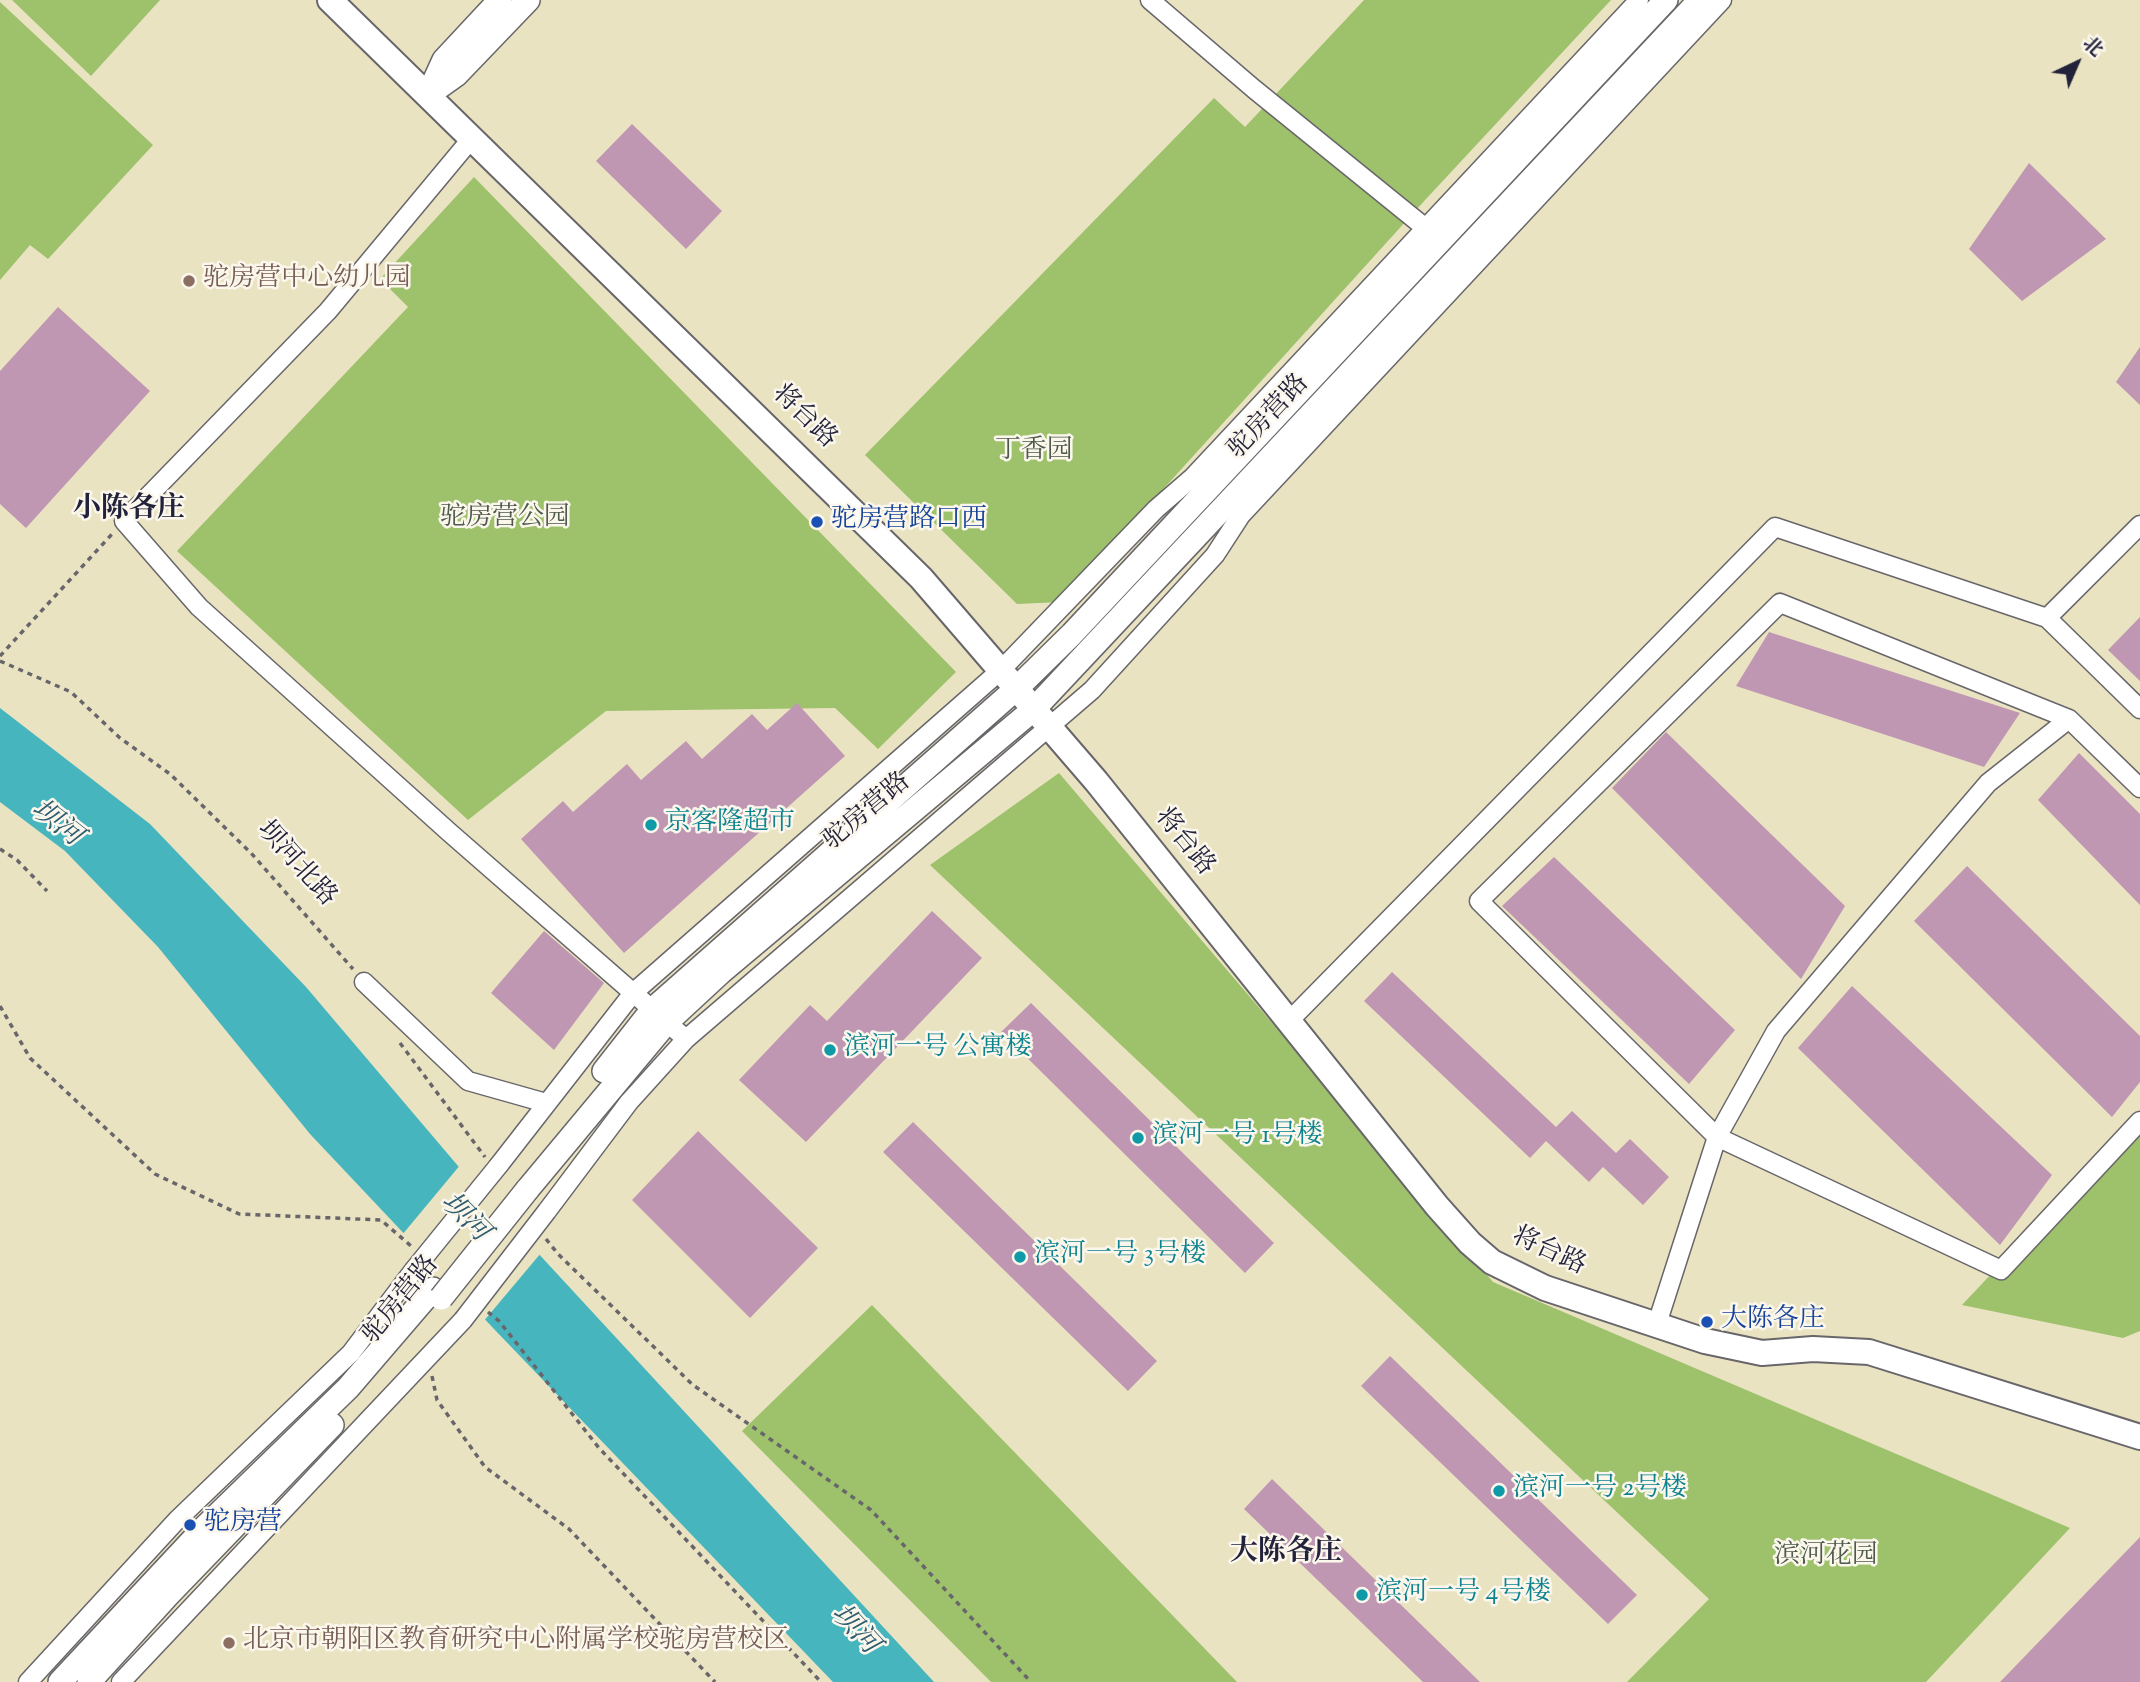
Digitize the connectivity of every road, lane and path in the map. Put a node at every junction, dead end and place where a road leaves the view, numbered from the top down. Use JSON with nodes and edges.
{"nodes":[{"id":1,"x":330,"y":0,"type":"edge"},
{"id":2,"x":500,"y":0,"type":"edge"},
{"id":3,"x":528,"y":0,"type":"edge"},
{"id":4,"x":1150,"y":0,"type":"edge"},
{"id":5,"x":1639,"y":0,"type":"edge"},
{"id":6,"x":1667,"y":0,"type":"edge"},
{"id":7,"x":1700,"y":0,"type":"edge"},
{"id":8,"x":1722,"y":0,"type":"edge"},
{"id":9,"x":428,"y":94,"type":"junction"},
{"id":10,"x":472,"y":138,"type":"junction"},
{"id":11,"x":1434,"y":234,"type":"junction"},
{"id":12,"x":124,"y":522,"type":"junction"},
{"id":13,"x":2140,"y":525,"type":"edge"},
{"id":14,"x":2047,"y":618,"type":"junction"},
{"id":15,"x":0,"y":658,"type":"edge"},
{"id":16,"x":1009,"y":679,"type":"junction"},
{"id":17,"x":2140,"y":709,"type":"edge"},
{"id":18,"x":1042,"y":718,"type":"junction"},
{"id":19,"x":2069,"y":719,"type":"junction"},
{"id":20,"x":2140,"y":788,"type":"edge"},
{"id":21,"x":0,"y":849,"type":"edge"},
{"id":22,"x":47,"y":891,"type":"dead end"},
{"id":23,"x":365,"y":982,"type":"joint"},
{"id":24,"x":633,"y":993,"type":"junction"},
{"id":25,"x":659,"y":1016,"type":"junction"},
{"id":26,"x":1289,"y":1021,"type":"junction"},
{"id":27,"x":686,"y":1039,"type":"junction"},
{"id":28,"x":400,"y":1043,"type":"dead end"},
{"id":29,"x":546,"y":1103,"type":"junction"},
{"id":30,"x":2140,"y":1121,"type":"edge"},
{"id":31,"x":1717,"y":1137,"type":"junction"},
{"id":32,"x":493,"y":1161,"type":"junction"},
{"id":33,"x":542,"y":1233,"type":"dead end"},
{"id":34,"x":437,"y":1294,"type":"junction"},
{"id":35,"x":1656,"y":1327,"type":"junction"},
{"id":36,"x":429,"y":1357,"type":"junction"},
{"id":37,"x":2140,"y":1437,"type":"edge"},
{"id":38,"x":28,"y":1682,"type":"edge"},
{"id":39,"x":60,"y":1682,"type":"edge"},
{"id":40,"x":89,"y":1682,"type":"edge"},
{"id":41,"x":121,"y":1682,"type":"edge"},
{"id":42,"x":715,"y":1682,"type":"edge"},
{"id":43,"x":1031,"y":1682,"type":"edge"}],
"edges":[{"from":1,"to":9,"type":"main road","name":"将台路"},
{"from":2,"to":9,"type":"street"},
{"from":3,"to":9,"type":"street"},
{"from":4,"to":11,"type":"street"},
{"from":5,"to":11,"type":"street"},
{"from":6,"to":11,"type":"street","name":"驼房营路"},
{"from":7,"to":18,"type":"street","name":"驼房营路"},
{"from":8,"to":18,"type":"street"},
{"from":9,"to":10,"type":"main road","name":"将台路"},
{"from":10,"to":12,"type":"street"},
{"from":10,"to":16,"type":"main road","name":"将台路"},
{"from":11,"to":16,"type":"street","name":"驼房营路"},
{"from":12,"to":15,"type":"path"},
{"from":12,"to":24,"type":"street"},
{"from":13,"to":14,"type":"street"},
{"from":14,"to":17,"type":"street"},
{"from":14,"to":26,"type":"street"},
{"from":15,"to":23,"type":"path","name":"坝河北路"},
{"from":16,"to":18,"type":"main road","name":"将台路"},
{"from":16,"to":24,"type":"street"},
{"from":16,"to":25,"type":"street","name":"驼房营路"},
{"from":18,"to":25,"type":"street","name":"驼房营路"},
{"from":18,"to":26,"type":"main road","name":"将台路"},
{"from":18,"to":27,"type":"street"},
{"from":19,"to":20,"type":"street"},
{"from":19,"to":31,"type":"street"},
{"from":19,"to":31,"type":"street"},
{"from":21,"to":22,"type":"path"},
{"from":23,"to":29,"type":"street"},
{"from":24,"to":25,"type":"street"},
{"from":24,"to":29,"type":"street"},
{"from":25,"to":27,"type":"street"},
{"from":25,"to":34,"type":"street","name":"驼房营路"},
{"from":26,"to":35,"type":"main road","name":"将台路"},
{"from":27,"to":36,"type":"street","bridge":true},
{"from":28,"to":32,"type":"path"},
{"from":29,"to":32,"type":"street"},
{"from":30,"to":31,"type":"street"},
{"from":31,"to":35,"type":"street"},
{"from":32,"to":38,"type":"street","bridge":true},
{"from":33,"to":43,"type":"path"},
{"from":34,"to":39,"type":"street","name":"驼房营路"},
{"from":34,"to":40,"type":"street","name":"驼房营路"},
{"from":35,"to":37,"type":"main road","name":"将台路"},
{"from":36,"to":41,"type":"street"},
{"from":36,"to":42,"type":"path"}]}
